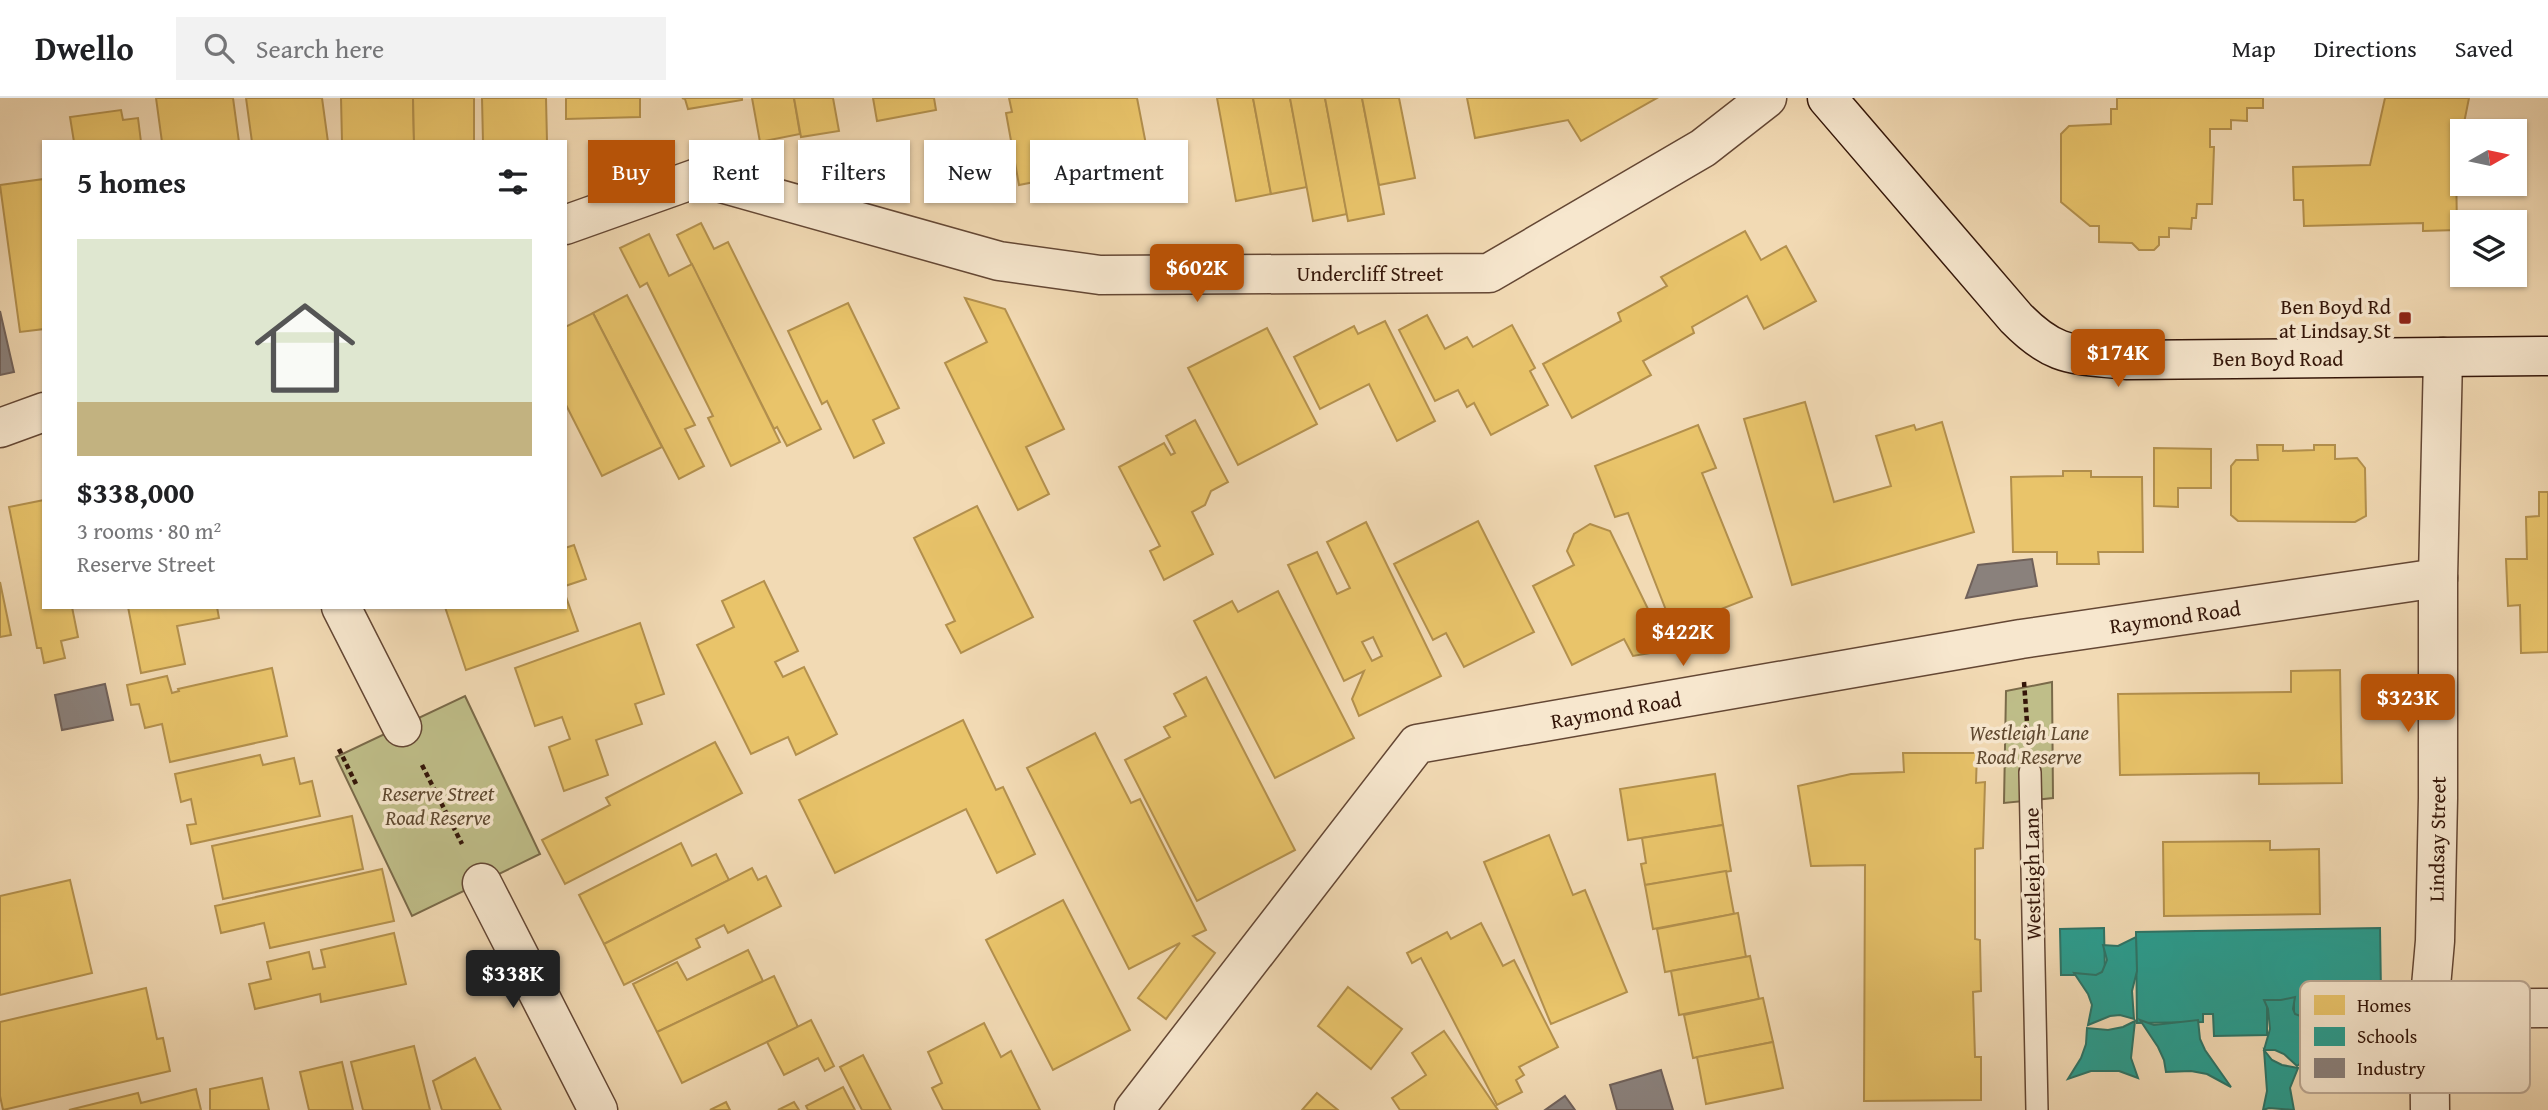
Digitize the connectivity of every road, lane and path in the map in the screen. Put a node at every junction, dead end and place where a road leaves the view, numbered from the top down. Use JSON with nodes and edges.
{"nodes":[{"id":1,"x":1767,"y":98,"type":"edge"},
{"id":2,"x":1827,"y":98,"type":"edge"},
{"id":3,"x":567,"y":224,"type":"edge"},
{"id":4,"x":2548,"y":356,"type":"edge"},
{"id":5,"x":2442,"y":357,"type":"junction"},
{"id":6,"x":42,"y":413,"type":"edge"},
{"id":7,"x":0,"y":428,"type":"edge"},
{"id":8,"x":2438,"y":578,"type":"junction"},
{"id":9,"x":342,"y":609,"type":"edge"},
{"id":10,"x":2021,"y":639,"type":"junction"},
{"id":11,"x":402,"y":727,"type":"joint"},
{"id":12,"x":339,"y":748,"type":"dead end"},
{"id":13,"x":2030,"y":772,"type":"joint"},
{"id":14,"x":356,"y":784,"type":"dead end"},
{"id":15,"x":482,"y":883,"type":"joint"},
{"id":16,"x":2431,"y":981,"type":"edge"},
{"id":17,"x":2530,"y":1008,"type":"edge"},
{"id":18,"x":2548,"y":1008,"type":"edge"},
{"id":19,"x":598,"y":1110,"type":"edge"},
{"id":20,"x":1134,"y":1110,"type":"edge"},
{"id":21,"x":2037,"y":1110,"type":"edge"}],
"edges":[{"from":1,"to":3,"type":"street","name":"Undercliff Street"},
{"from":2,"to":5,"type":"street","name":"Ben Boyd Road"},
{"from":4,"to":5,"type":"street","name":"Ben Boyd Road"},
{"from":5,"to":8,"type":"street","name":"Lindsay Street"},
{"from":6,"to":7,"type":"street"},
{"from":8,"to":10,"type":"street","name":"Raymond Road"},
{"from":8,"to":16,"type":"street","name":"Lindsay Street"},
{"from":9,"to":11,"type":"street"},
{"from":10,"to":13,"type":"path"},
{"from":10,"to":20,"type":"street","name":"Raymond Road"},
{"from":11,"to":15,"type":"path"},
{"from":12,"to":14,"type":"path"},
{"from":13,"to":21,"type":"lane","name":"Westleigh Lane"},
{"from":15,"to":19,"type":"street"},
{"from":17,"to":18,"type":"street"}]}
